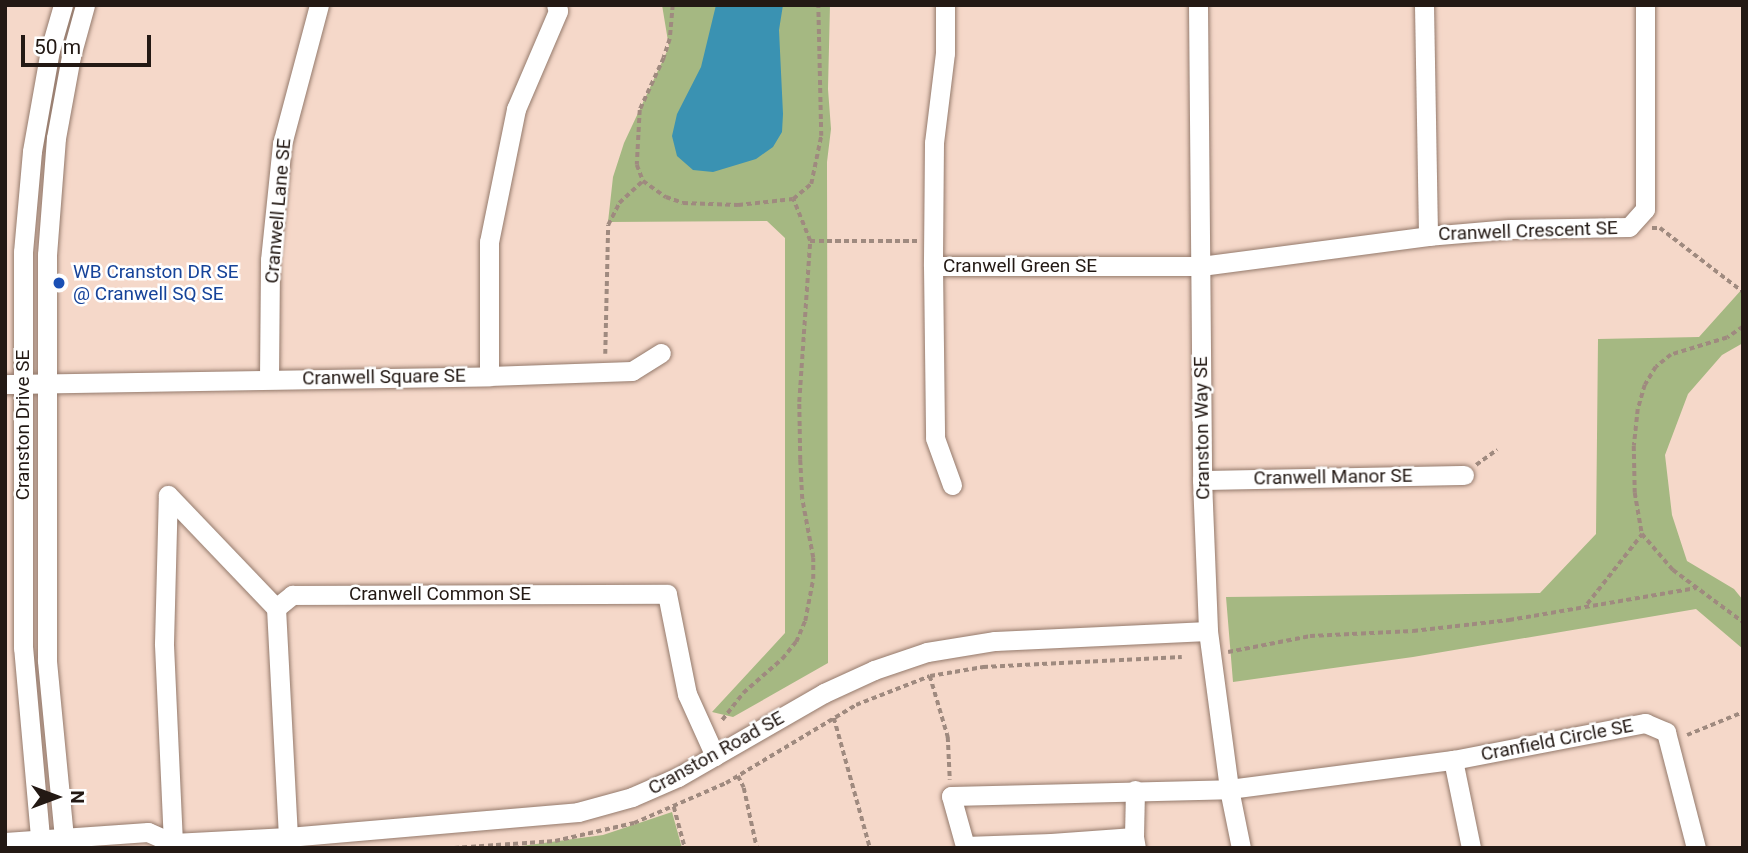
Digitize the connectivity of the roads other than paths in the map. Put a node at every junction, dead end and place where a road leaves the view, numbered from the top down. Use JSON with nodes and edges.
{"nodes":[{"id":1,"x":63,"y":5,"type":"edge"},
{"id":2,"x":85,"y":5,"type":"edge"},
{"id":3,"x":319,"y":5,"type":"edge"},
{"id":4,"x":556,"y":5,"type":"edge"},
{"id":5,"x":946,"y":5,"type":"edge"},
{"id":6,"x":1198,"y":5,"type":"edge"},
{"id":7,"x":1424,"y":5,"type":"edge"},
{"id":8,"x":1645,"y":5,"type":"edge"},
{"id":9,"x":1428,"y":236,"type":"junction"},
{"id":10,"x":933,"y":266,"type":"junction"},
{"id":11,"x":1201,"y":266,"type":"junction"},
{"id":12,"x":661,"y":353,"type":"dead end"},
{"id":13,"x":489,"y":376,"type":"junction"},
{"id":14,"x":269,"y":379,"type":"junction"},
{"id":15,"x":14,"y":384,"type":"edge"},
{"id":16,"x":49,"y":384,"type":"junction"},
{"id":17,"x":1464,"y":475,"type":"road end"},
{"id":18,"x":1202,"y":480,"type":"junction"},
{"id":19,"x":952,"y":485,"type":"dead end"},
{"id":20,"x":276,"y":608,"type":"junction"},
{"id":21,"x":1208,"y":631,"type":"junction"},
{"id":22,"x":715,"y":756,"type":"junction"},
{"id":23,"x":1453,"y":760,"type":"junction"},
{"id":24,"x":1229,"y":789,"type":"junction"},
{"id":25,"x":1135,"y":790,"type":"junction"},
{"id":26,"x":288,"y":837,"type":"junction"},
{"id":27,"x":5,"y":842,"type":"edge"},
{"id":28,"x":64,"y":842,"type":"edge"},
{"id":29,"x":1135,"y":842,"type":"edge"},
{"id":30,"x":40,"y":843,"type":"edge"},
{"id":31,"x":168,"y":845,"type":"edge"},
{"id":32,"x":1052,"y":846,"type":"edge"},
{"id":33,"x":1241,"y":848,"type":"edge"},
{"id":34,"x":1471,"y":848,"type":"edge"},
{"id":35,"x":1696,"y":848,"type":"edge"}],
"edges":[{"from":1,"to":15,"type":"street","name":"Cranston Drive SE"},
{"from":2,"to":16,"type":"street","name":"Cranston Drive SE"},
{"from":3,"to":14,"type":"street","name":"Cranwell Lane SE"},
{"from":4,"to":13,"type":"street","name":"Cranwell Square SE"},
{"from":5,"to":10,"type":"street","name":"Cranwell Green SE"},
{"from":6,"to":11,"type":"street","name":"Cranston Way SE"},
{"from":7,"to":9,"type":"street"},
{"from":8,"to":9,"type":"street","name":"Cranwell Crescent SE"},
{"from":9,"to":11,"type":"street","name":"Cranwell Crescent SE"},
{"from":10,"to":11,"type":"street","name":"Cranwell Green SE"},
{"from":10,"to":19,"type":"street"},
{"from":11,"to":18,"type":"street","name":"Cranston Way SE"},
{"from":12,"to":13,"type":"street"},
{"from":13,"to":14,"type":"street","name":"Cranwell Square SE"},
{"from":14,"to":16,"type":"street","name":"Cranwell Square SE"},
{"from":15,"to":16,"type":"street","name":"Cranwell Square SE"},
{"from":15,"to":30,"type":"street","name":"Cranston Drive SE"},
{"from":16,"to":28,"type":"street","name":"Cranston Drive SE"},
{"from":17,"to":18,"type":"street","name":"Cranwell Manor SE"},
{"from":18,"to":21,"type":"street","name":"Cranston Way SE"},
{"from":20,"to":22,"type":"street","name":"Cranwell Common SE"},
{"from":20,"to":26,"type":"street"},
{"from":20,"to":31,"type":"street"},
{"from":21,"to":22,"type":"street","name":"Cranston Road SE"},
{"from":21,"to":24,"type":"street","name":"Cranston Way SE"},
{"from":22,"to":26,"type":"street","name":"Cranston Road SE"},
{"from":23,"to":24,"type":"street","name":"Cranfield Circle SE"},
{"from":23,"to":34,"type":"street","name":"Cranfield Circle SE"},
{"from":23,"to":35,"type":"street","name":"Cranfield Circle SE"},
{"from":24,"to":25,"type":"street","name":"Cranfield Circle SE"},
{"from":24,"to":33,"type":"street","name":"Cranston Way SE"},
{"from":25,"to":29,"type":"street"},
{"from":25,"to":32,"type":"street","name":"Cranfield Circle SE"},
{"from":26,"to":31,"type":"street","name":"Cranston Road SE"},
{"from":27,"to":30,"type":"street","name":"Cranston Road SE"},
{"from":28,"to":30,"type":"street","name":"Cranston Road SE"},
{"from":28,"to":31,"type":"street","name":"Cranston Road SE"},
{"from":29,"to":32,"type":"street"}]}
